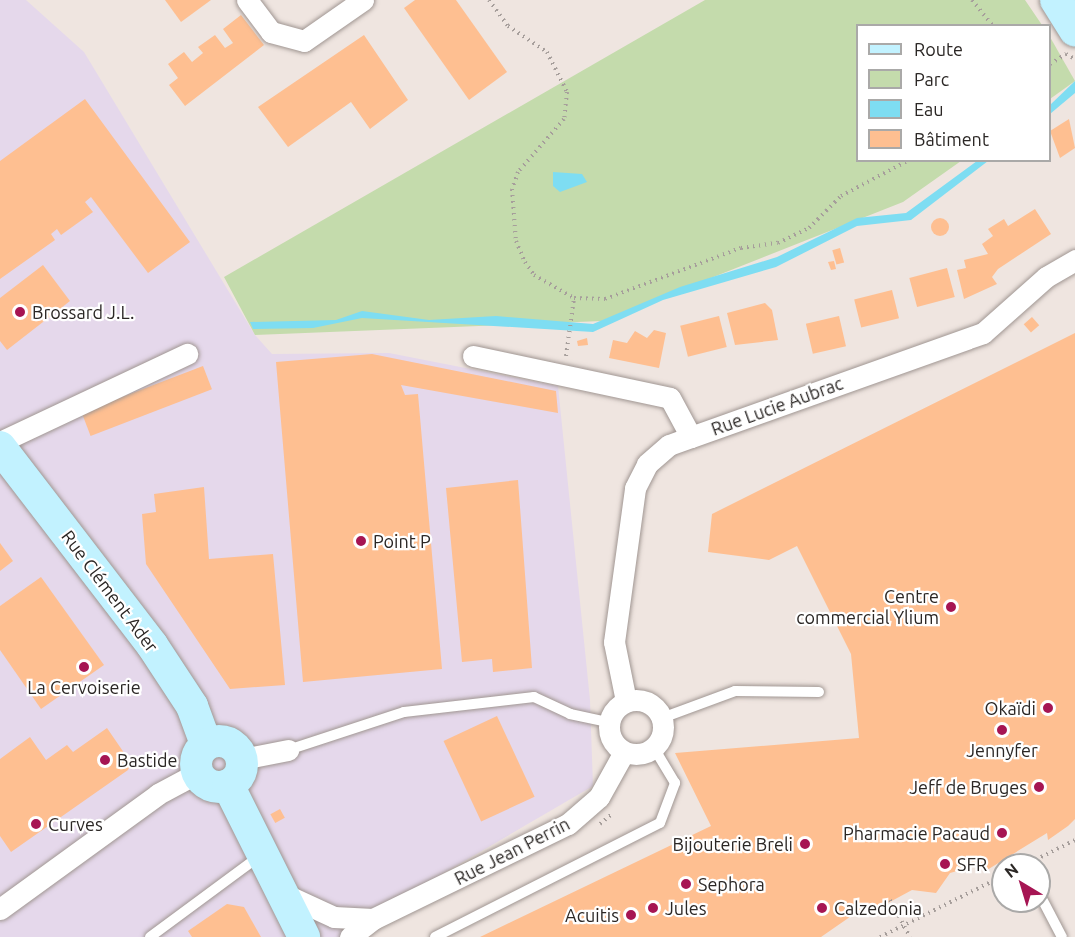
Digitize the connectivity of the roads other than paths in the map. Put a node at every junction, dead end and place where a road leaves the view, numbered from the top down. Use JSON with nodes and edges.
{"nodes":[{"id":1,"x":247,"y":0,"type":"edge"},
{"id":2,"x":363,"y":0,"type":"edge"},
{"id":3,"x":1056,"y":0,"type":"edge"},
{"id":4,"x":1070,"y":42,"type":"edge"},
{"id":5,"x":1075,"y":260,"type":"edge"},
{"id":6,"x":187,"y":354,"type":"dead end"},
{"id":7,"x":473,"y":356,"type":"dead end"},
{"id":8,"x":691,"y":437,"type":"junction"},
{"id":9,"x":0,"y":442,"type":"edge"},
{"id":10,"x":0,"y":447,"type":"edge"},
{"id":11,"x":819,"y":692,"type":"dead end"},
{"id":12,"x":627,"y":701,"type":"junction"},
{"id":13,"x":662,"y":718,"type":"junction"},
{"id":14,"x":609,"y":722,"type":"junction"},
{"id":15,"x":206,"y":744,"type":"junction"},
{"id":16,"x":654,"y":748,"type":"junction"},
{"id":17,"x":288,"y":750,"type":"joint"},
{"id":18,"x":624,"y":752,"type":"junction"},
{"id":19,"x":235,"y":772,"type":"junction"},
{"id":20,"x":197,"y":773,"type":"junction"},
{"id":21,"x":264,"y":853,"type":"junction"},
{"id":22,"x":284,"y":894,"type":"junction"},
{"id":23,"x":0,"y":909,"type":"edge"},
{"id":24,"x":1050,"y":913,"type":"edge"},
{"id":25,"x":373,"y":920,"type":"junction"},
{"id":26,"x":150,"y":937,"type":"edge"},
{"id":27,"x":304,"y":937,"type":"edge"},
{"id":28,"x":350,"y":937,"type":"edge"},
{"id":29,"x":435,"y":937,"type":"edge"},
{"id":30,"x":1062,"y":937,"type":"edge"}],
"edges":[{"from":1,"to":2,"type":"street"},
{"from":3,"to":4,"type":"street"},
{"from":5,"to":8,"type":"street","name":"Rue Lucie Aubrac"},
{"from":6,"to":9,"type":"street"},
{"from":7,"to":8,"type":"street","name":"Rue Lucie Aubrac"},
{"from":8,"to":12,"type":"street"},
{"from":10,"to":15,"type":"street","name":"Rue Clément Ader"},
{"from":11,"to":13,"type":"lane"},
{"from":12,"to":13,"type":"street"},
{"from":12,"to":14,"type":"street"},
{"from":13,"to":16,"type":"street"},
{"from":14,"to":17,"type":"lane"},
{"from":14,"to":18,"type":"street"},
{"from":15,"to":19,"type":"street"},
{"from":15,"to":20,"type":"street"},
{"from":16,"to":18,"type":"street"},
{"from":16,"to":29,"type":"lane"},
{"from":17,"to":19,"type":"street"},
{"from":18,"to":25,"type":"street","name":"Rue Jean Perrin"},
{"from":19,"to":20,"type":"street"},
{"from":19,"to":21,"type":"street"},
{"from":20,"to":23,"type":"street"},
{"from":21,"to":22,"type":"street"},
{"from":21,"to":26,"type":"lane"},
{"from":22,"to":25,"type":"street"},
{"from":22,"to":27,"type":"street"},
{"from":24,"to":30,"type":"lane"},
{"from":25,"to":28,"type":"street","name":"Rue Jean Perrin"}]}
